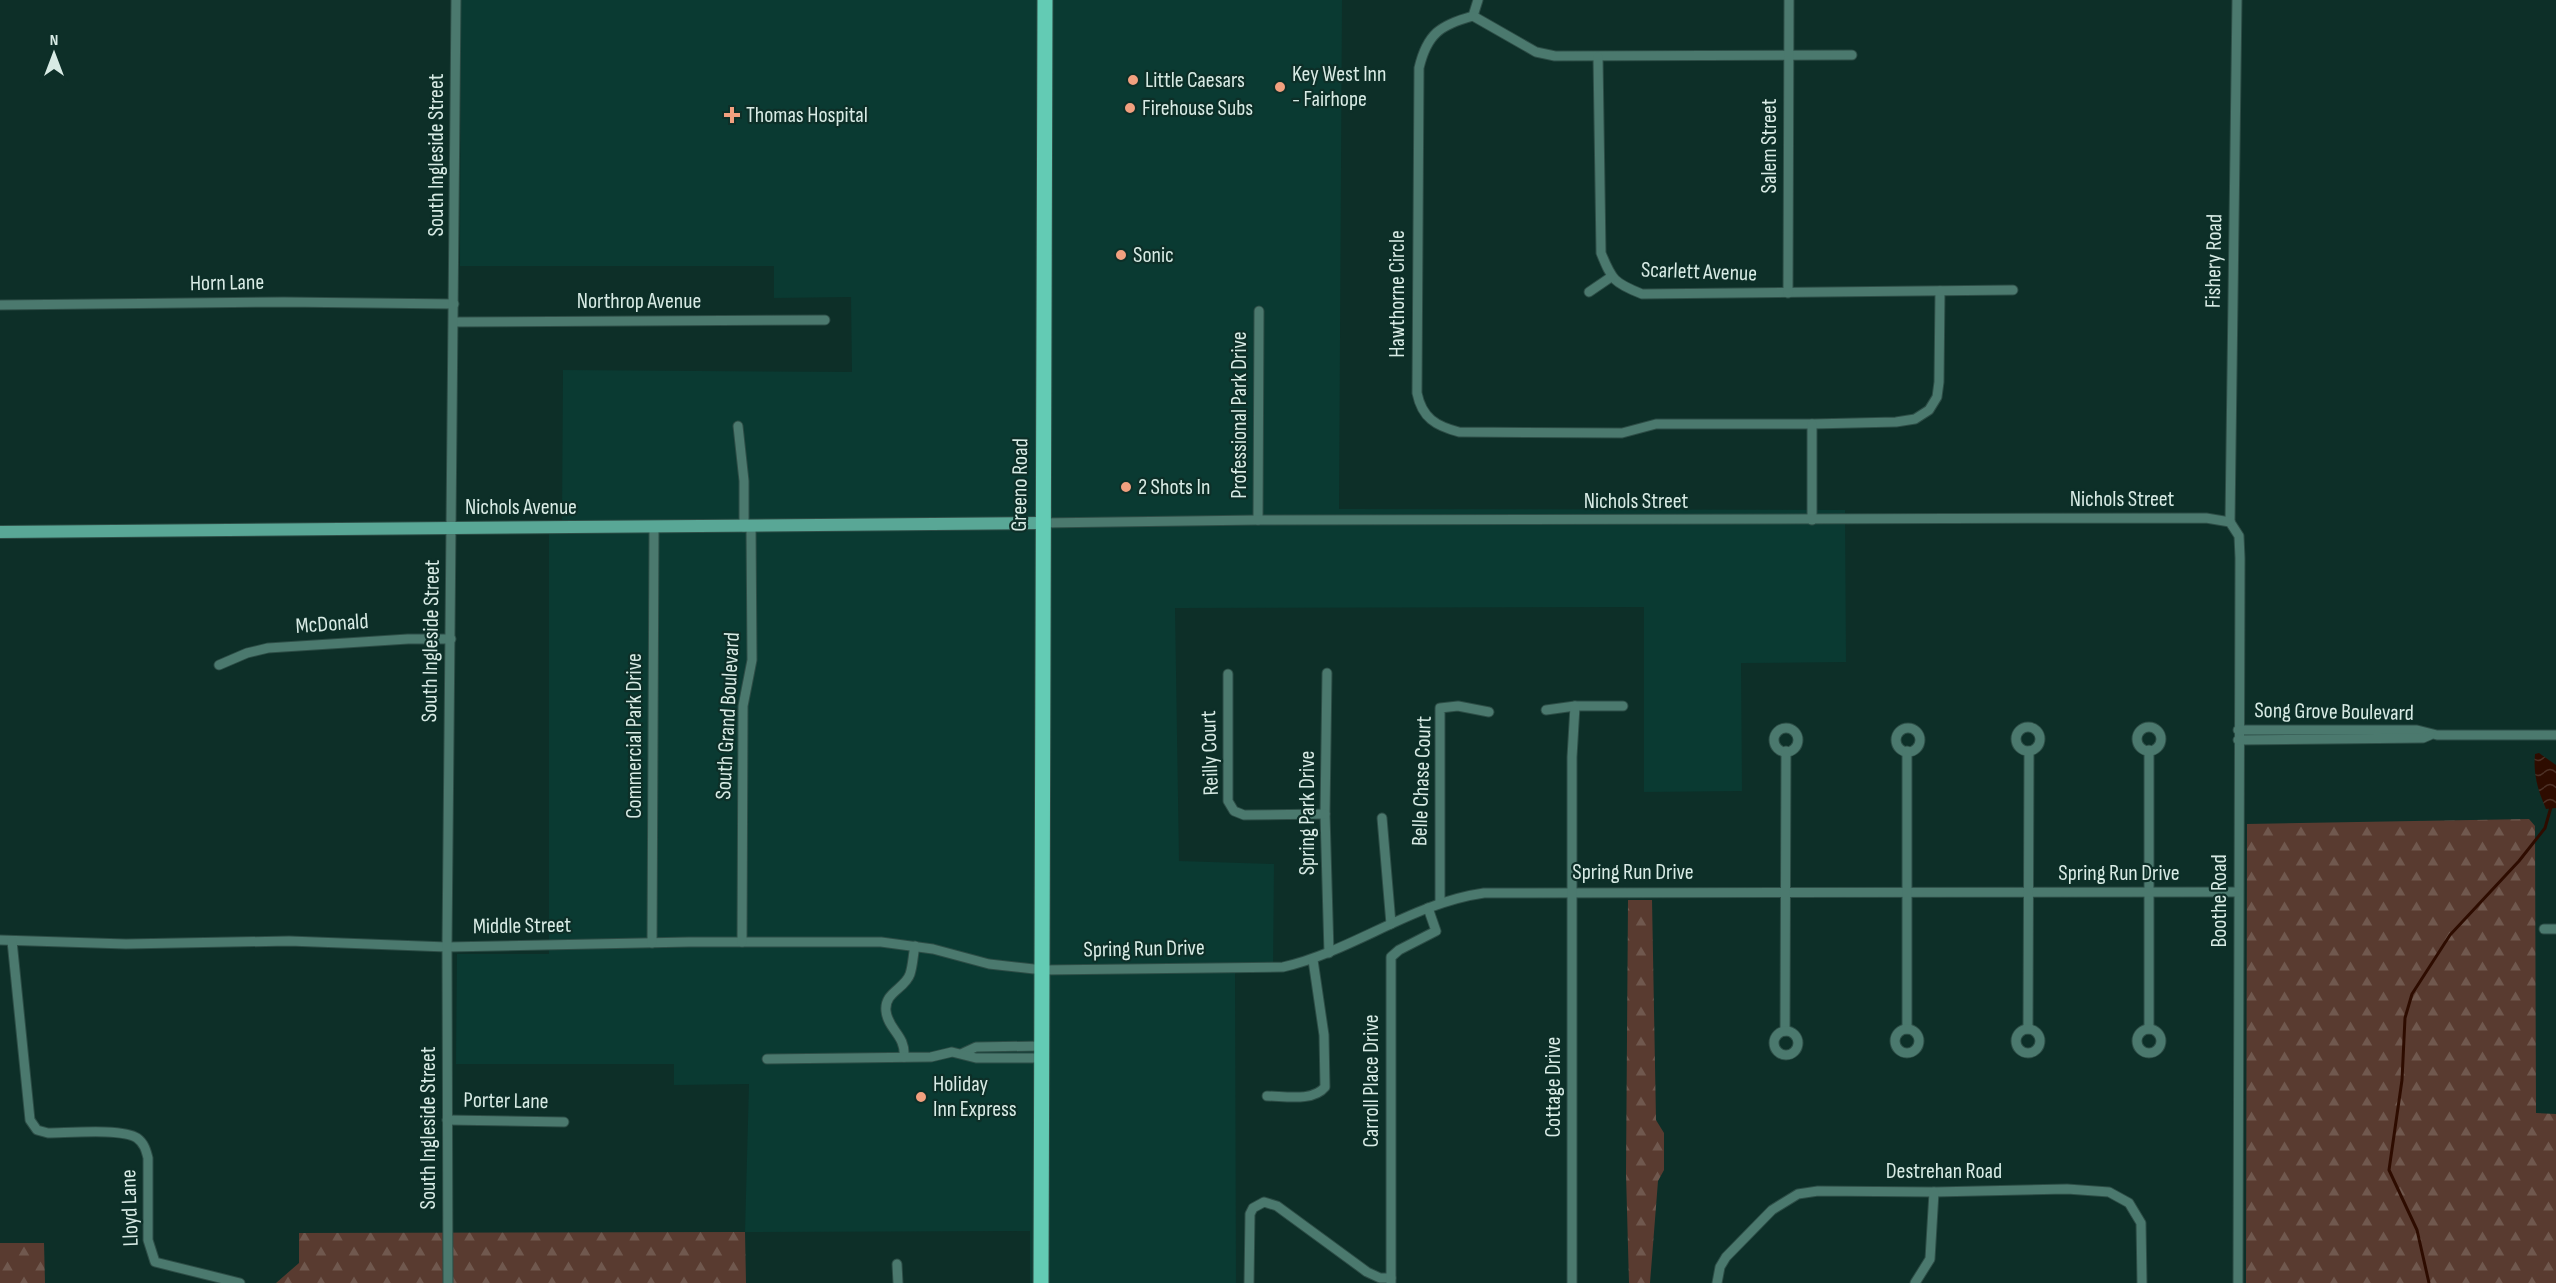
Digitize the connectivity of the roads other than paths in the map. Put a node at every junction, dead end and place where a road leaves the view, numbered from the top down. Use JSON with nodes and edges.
{"nodes":[{"id":1,"x":456,"y":0,"type":"edge"},
{"id":2,"x":1045,"y":0,"type":"edge"},
{"id":3,"x":1478,"y":0,"type":"edge"},
{"id":4,"x":1789,"y":0,"type":"edge"},
{"id":5,"x":2237,"y":0,"type":"edge"},
{"id":6,"x":1473,"y":16,"type":"junction"},
{"id":7,"x":1788,"y":56,"type":"junction"},
{"id":8,"x":1852,"y":56,"type":"dead end"},
{"id":9,"x":1598,"y":57,"type":"junction"},
{"id":10,"x":1611,"y":277,"type":"junction"},
{"id":11,"x":2013,"y":290,"type":"dead end"},
{"id":12,"x":1940,"y":291,"type":"junction"},
{"id":13,"x":1589,"y":292,"type":"dead end"},
{"id":14,"x":1788,"y":293,"type":"junction"},
{"id":15,"x":454,"y":304,"type":"junction"},
{"id":16,"x":0,"y":305,"type":"edge"},
{"id":17,"x":1259,"y":311,"type":"dead end"},
{"id":18,"x":825,"y":320,"type":"dead end"},
{"id":19,"x":454,"y":322,"type":"junction"},
{"id":20,"x":1812,"y":424,"type":"junction"},
{"id":21,"x":738,"y":426,"type":"dead end"},
{"id":22,"x":1258,"y":520,"type":"junction"},
{"id":23,"x":1812,"y":520,"type":"junction"},
{"id":24,"x":2230,"y":522,"type":"junction"},
{"id":25,"x":1041,"y":523,"type":"junction"},
{"id":26,"x":748,"y":527,"type":"junction"},
{"id":27,"x":452,"y":528,"type":"junction"},
{"id":28,"x":654,"y":528,"type":"junction"},
{"id":29,"x":0,"y":532,"type":"edge"},
{"id":30,"x":451,"y":639,"type":"junction"},
{"id":31,"x":219,"y":665,"type":"dead end"},
{"id":32,"x":1327,"y":673,"type":"dead end"},
{"id":33,"x":1228,"y":674,"type":"dead end"},
{"id":34,"x":1575,"y":706,"type":"junction"},
{"id":35,"x":1623,"y":706,"type":"dead end"},
{"id":36,"x":1546,"y":710,"type":"dead end"},
{"id":37,"x":1489,"y":712,"type":"dead end"},
{"id":38,"x":2238,"y":735,"type":"junction"},
{"id":39,"x":2556,"y":735,"type":"edge"},
{"id":40,"x":2149,"y":750,"type":"dead end"},
{"id":41,"x":1786,"y":751,"type":"dead end"},
{"id":42,"x":2029,"y":751,"type":"dead end"},
{"id":43,"x":1908,"y":752,"type":"dead end"},
{"id":44,"x":1325,"y":814,"type":"junction"},
{"id":45,"x":1382,"y":818,"type":"dead end"},
{"id":46,"x":1573,"y":892,"type":"junction"},
{"id":47,"x":1787,"y":892,"type":"junction"},
{"id":48,"x":2149,"y":892,"type":"junction"},
{"id":49,"x":2238,"y":892,"type":"junction"},
{"id":50,"x":1907,"y":893,"type":"junction"},
{"id":51,"x":2028,"y":893,"type":"junction"},
{"id":52,"x":1440,"y":902,"type":"junction"},
{"id":53,"x":1428,"y":908,"type":"junction"},
{"id":54,"x":1391,"y":924,"type":"junction"},
{"id":55,"x":2544,"y":929,"type":"dead end"},
{"id":56,"x":2556,"y":929,"type":"edge"},
{"id":57,"x":0,"y":940,"type":"edge"},
{"id":58,"x":12,"y":941,"type":"junction"},
{"id":59,"x":742,"y":942,"type":"junction"},
{"id":60,"x":652,"y":943,"type":"junction"},
{"id":61,"x":915,"y":946,"type":"junction"},
{"id":62,"x":447,"y":947,"type":"junction"},
{"id":63,"x":1329,"y":953,"type":"junction"},
{"id":64,"x":1313,"y":960,"type":"junction"},
{"id":65,"x":1043,"y":970,"type":"junction"},
{"id":66,"x":1907,"y":1029,"type":"dead end"},
{"id":67,"x":2028,"y":1029,"type":"dead end"},
{"id":68,"x":2150,"y":1029,"type":"dead end"},
{"id":69,"x":1785,"y":1031,"type":"dead end"},
{"id":70,"x":1042,"y":1052,"type":"junction"},
{"id":71,"x":904,"y":1057,"type":"junction"},
{"id":72,"x":767,"y":1059,"type":"dead end"},
{"id":73,"x":1267,"y":1096,"type":"dead end"},
{"id":74,"x":447,"y":1120,"type":"junction"},
{"id":75,"x":564,"y":1122,"type":"dead end"},
{"id":76,"x":1934,"y":1192,"type":"junction"},
{"id":77,"x":897,"y":1264,"type":"dead end"},
{"id":78,"x":1391,"y":1280,"type":"edge"},
{"id":79,"x":240,"y":1283,"type":"edge"},
{"id":80,"x":448,"y":1283,"type":"edge"},
{"id":81,"x":898,"y":1283,"type":"edge"},
{"id":82,"x":1041,"y":1283,"type":"edge"},
{"id":83,"x":1249,"y":1283,"type":"edge"},
{"id":84,"x":1572,"y":1283,"type":"edge"},
{"id":85,"x":1717,"y":1283,"type":"edge"},
{"id":86,"x":1915,"y":1283,"type":"edge"},
{"id":87,"x":2142,"y":1283,"type":"edge"},
{"id":88,"x":2238,"y":1283,"type":"edge"}],
"edges":[{"from":1,"to":15,"type":"street","name":"South Ingleside Street"},
{"from":2,"to":25,"type":"main road","name":"Greeno Road"},
{"from":3,"to":6,"type":"street"},
{"from":4,"to":7,"type":"street","name":"Salem Street"},
{"from":5,"to":24,"type":"street","name":"Fishery Road"},
{"from":6,"to":9,"type":"street"},
{"from":6,"to":20,"type":"street","name":"Hawthorne Circle"},
{"from":7,"to":8,"type":"street"},
{"from":7,"to":9,"type":"street"},
{"from":7,"to":14,"type":"street","name":"Salem Street"},
{"from":9,"to":10,"type":"street","name":"Scarlett Avenue"},
{"from":10,"to":13,"type":"street"},
{"from":10,"to":14,"type":"street","name":"Scarlett Avenue"},
{"from":11,"to":12,"type":"street","name":"Scarlett Avenue"},
{"from":12,"to":14,"type":"street","name":"Scarlett Avenue"},
{"from":12,"to":20,"type":"street","name":"Hawthorne Circle"},
{"from":15,"to":16,"type":"street","name":"Horn Lane"},
{"from":15,"to":19,"type":"street","name":"South Ingleside Street"},
{"from":17,"to":22,"type":"street","name":"Professional Park Drive"},
{"from":18,"to":19,"type":"street","name":"Northrop Avenue"},
{"from":19,"to":27,"type":"street","name":"South Ingleside Street"},
{"from":20,"to":23,"type":"street"},
{"from":21,"to":26,"type":"street","name":"South Grand Boulevard"},
{"from":22,"to":23,"type":"street","name":"Nichols Street"},
{"from":22,"to":25,"type":"street","name":"Nichols Street"},
{"from":23,"to":24,"type":"street","name":"Nichols Street"},
{"from":24,"to":38,"type":"street","name":"Boothe Road"},
{"from":25,"to":26,"type":"street","name":"Nichols Avenue"},
{"from":25,"to":65,"type":"main road","name":"Greeno Road"},
{"from":26,"to":28,"type":"street","name":"Nichols Avenue"},
{"from":26,"to":59,"type":"street","name":"South Grand Boulevard"},
{"from":27,"to":28,"type":"street","name":"Nichols Avenue"},
{"from":27,"to":29,"type":"street","name":"Nichols Avenue"},
{"from":27,"to":30,"type":"street","name":"South Ingleside Street"},
{"from":28,"to":60,"type":"street","name":"Commercial Park Drive"},
{"from":30,"to":31,"type":"street","name":"McDonald"},
{"from":30,"to":62,"type":"street","name":"South Ingleside Street"},
{"from":32,"to":44,"type":"street","name":"Spring Park Drive"},
{"from":33,"to":44,"type":"street","name":"Reilly Court"},
{"from":34,"to":35,"type":"street"},
{"from":34,"to":36,"type":"street"},
{"from":34,"to":46,"type":"street","name":"Cottage Drive"},
{"from":37,"to":52,"type":"street","name":"Belle Chase Court"},
{"from":38,"to":39,"type":"street","name":"Song Grove Boulevard"},
{"from":38,"to":49,"type":"street","name":"Boothe Road"},
{"from":40,"to":48,"type":"street"},
{"from":41,"to":47,"type":"street"},
{"from":42,"to":51,"type":"street"},
{"from":43,"to":50,"type":"street"},
{"from":44,"to":63,"type":"street","name":"Spring Park Drive"},
{"from":45,"to":54,"type":"street"},
{"from":46,"to":47,"type":"street","name":"Spring Run Drive"},
{"from":46,"to":52,"type":"street","name":"Spring Run Drive"},
{"from":46,"to":84,"type":"street","name":"Cottage Drive"},
{"from":47,"to":50,"type":"street","name":"Spring Run Drive"},
{"from":47,"to":69,"type":"street"},
{"from":48,"to":49,"type":"street","name":"Spring Run Drive"},
{"from":48,"to":51,"type":"street","name":"Spring Run Drive"},
{"from":48,"to":68,"type":"street"},
{"from":49,"to":88,"type":"street","name":"Boothe Road"},
{"from":50,"to":51,"type":"street","name":"Spring Run Drive"},
{"from":50,"to":66,"type":"street"},
{"from":51,"to":67,"type":"street"},
{"from":52,"to":53,"type":"street","name":"Spring Run Drive"},
{"from":53,"to":54,"type":"street","name":"Spring Run Drive"},
{"from":53,"to":78,"type":"street","name":"Carroll Place Drive"},
{"from":54,"to":63,"type":"street","name":"Spring Run Drive"},
{"from":55,"to":56,"type":"street"},
{"from":57,"to":58,"type":"street","name":"Middle Street"},
{"from":58,"to":62,"type":"street","name":"Middle Street"},
{"from":58,"to":79,"type":"street","name":"Lloyd Lane"},
{"from":59,"to":60,"type":"street","name":"Middle Street"},
{"from":59,"to":61,"type":"street","name":"Middle Street"},
{"from":60,"to":62,"type":"street","name":"Middle Street"},
{"from":61,"to":65,"type":"street","name":"Middle Street"},
{"from":61,"to":71,"type":"street"},
{"from":62,"to":74,"type":"street","name":"South Ingleside Street"},
{"from":63,"to":64,"type":"street","name":"Spring Run Drive"},
{"from":64,"to":65,"type":"street","name":"Spring Run Drive"},
{"from":64,"to":73,"type":"street"},
{"from":65,"to":70,"type":"main road","name":"Greeno Road"},
{"from":70,"to":71,"type":"street"},
{"from":70,"to":82,"type":"main road","name":"Greeno Road"},
{"from":71,"to":72,"type":"street"},
{"from":74,"to":75,"type":"street","name":"Porter Lane"},
{"from":74,"to":80,"type":"street","name":"South Ingleside Street"},
{"from":76,"to":85,"type":"street","name":"Destrehan Road"},
{"from":76,"to":86,"type":"street"},
{"from":76,"to":87,"type":"street","name":"Destrehan Road"},
{"from":77,"to":81,"type":"street"},
{"from":78,"to":83,"type":"street"}]}
